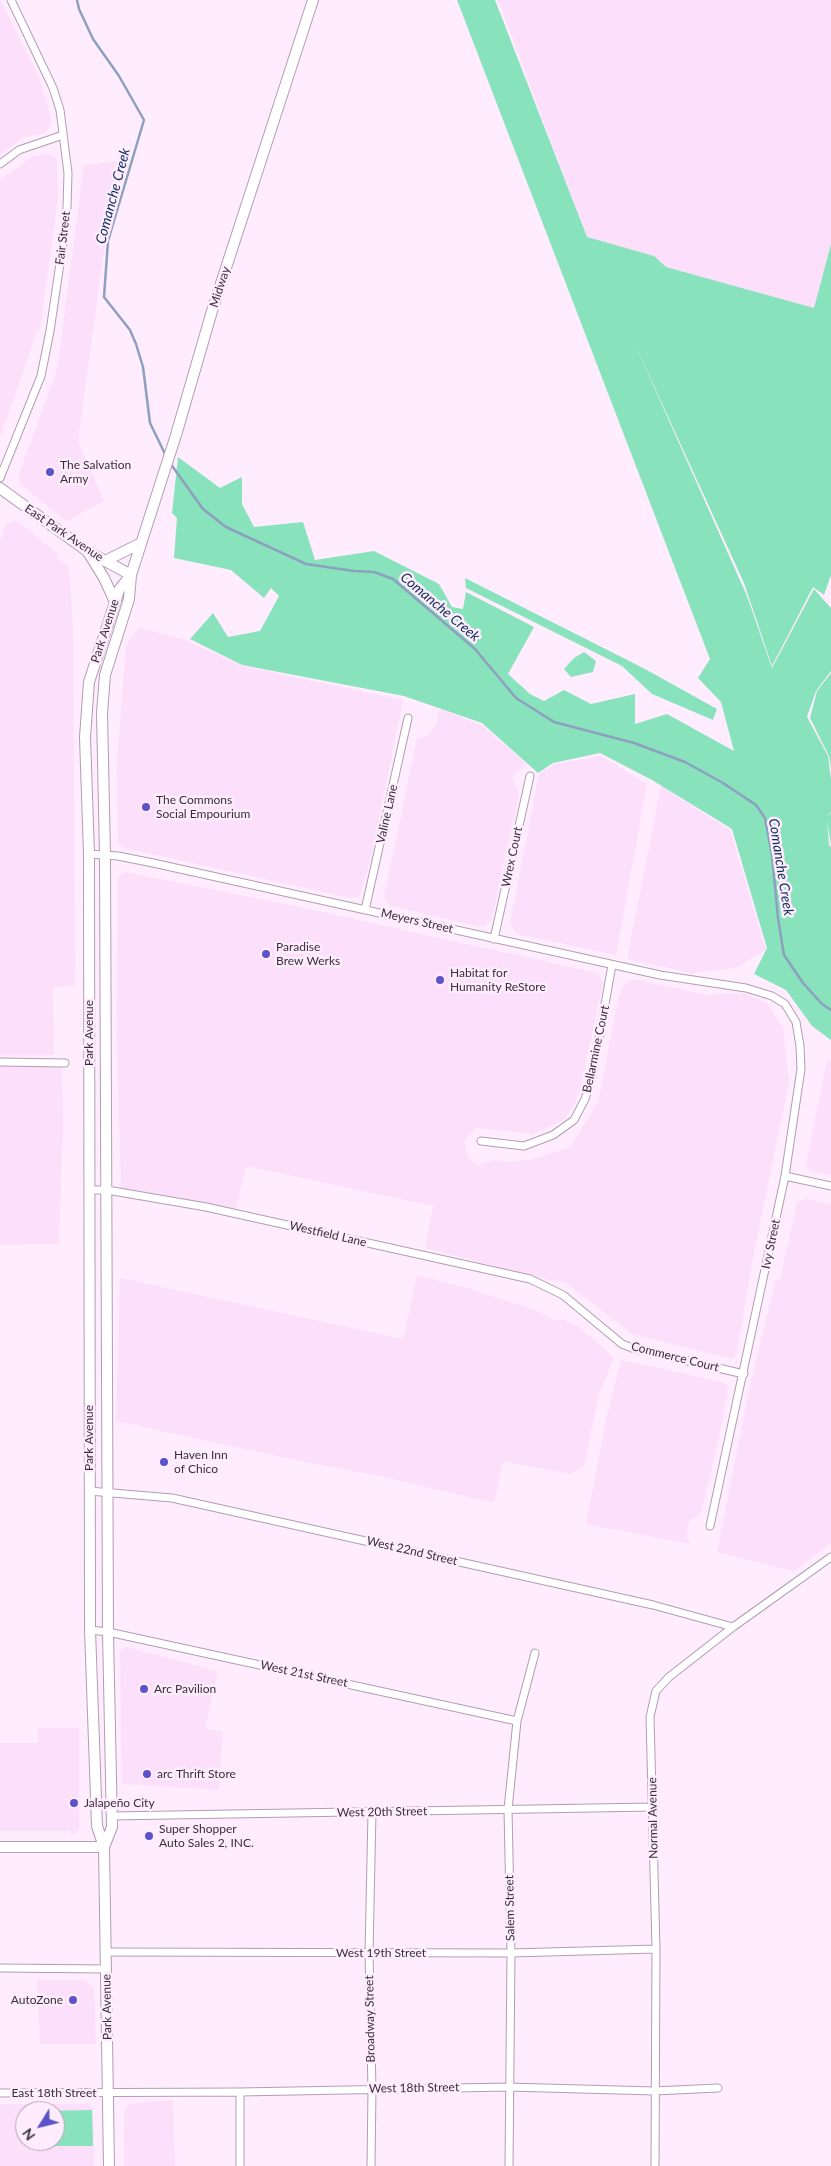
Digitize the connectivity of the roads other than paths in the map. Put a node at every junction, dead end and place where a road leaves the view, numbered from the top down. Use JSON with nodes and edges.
{"nodes":[{"id":1,"x":11,"y":0,"type":"edge"},
{"id":2,"x":313,"y":0,"type":"edge"},
{"id":3,"x":63,"y":135,"type":"junction"},
{"id":4,"x":0,"y":164,"type":"edge"},
{"id":5,"x":0,"y":478,"type":"edge"},
{"id":6,"x":0,"y":488,"type":"edge"},
{"id":7,"x":140,"y":543,"type":"junction"},
{"id":8,"x":88,"y":551,"type":"junction"},
{"id":9,"x":104,"y":561,"type":"junction"},
{"id":10,"x":131,"y":575,"type":"junction"},
{"id":11,"x":115,"y":602,"type":"junction"},
{"id":12,"x":408,"y":718,"type":"dead end"},
{"id":13,"x":530,"y":776,"type":"dead end"},
{"id":14,"x":89,"y":854,"type":"junction"},
{"id":15,"x":105,"y":855,"type":"junction"},
{"id":16,"x":365,"y":910,"type":"junction"},
{"id":17,"x":494,"y":939,"type":"junction"},
{"id":18,"x":612,"y":965,"type":"junction"},
{"id":19,"x":746,"y":988,"type":"joint"},
{"id":20,"x":0,"y":1062,"type":"edge"},
{"id":21,"x":65,"y":1063,"type":"dead end"},
{"id":22,"x":481,"y":1141,"type":"dead end"},
{"id":23,"x":786,"y":1176,"type":"junction"},
{"id":24,"x":831,"y":1186,"type":"edge"},
{"id":25,"x":89,"y":1190,"type":"junction"},
{"id":26,"x":106,"y":1190,"type":"junction"},
{"id":27,"x":564,"y":1295,"type":"joint"},
{"id":28,"x":744,"y":1374,"type":"junction"},
{"id":29,"x":89,"y":1491,"type":"junction"},
{"id":30,"x":108,"y":1491,"type":"junction"},
{"id":31,"x":710,"y":1526,"type":"dead end"},
{"id":32,"x":831,"y":1556,"type":"edge"},
{"id":33,"x":733,"y":1627,"type":"junction"},
{"id":34,"x":90,"y":1630,"type":"junction"},
{"id":35,"x":108,"y":1632,"type":"junction"},
{"id":36,"x":535,"y":1653,"type":"dead end"},
{"id":37,"x":517,"y":1721,"type":"junction"},
{"id":38,"x":653,"y":1807,"type":"junction"},
{"id":39,"x":508,"y":1809,"type":"junction"},
{"id":40,"x":372,"y":1812,"type":"junction"},
{"id":41,"x":112,"y":1816,"type":"junction"},
{"id":42,"x":0,"y":1847,"type":"edge"},
{"id":43,"x":104,"y":1847,"type":"junction"},
{"id":44,"x":656,"y":1949,"type":"junction"},
{"id":45,"x":106,"y":1952,"type":"junction"},
{"id":46,"x":369,"y":1953,"type":"junction"},
{"id":47,"x":511,"y":1953,"type":"junction"},
{"id":48,"x":0,"y":1968,"type":"edge"},
{"id":49,"x":106,"y":1969,"type":"junction"},
{"id":50,"x":508,"y":2087,"type":"junction"},
{"id":51,"x":718,"y":2088,"type":"dead end"},
{"id":52,"x":372,"y":2089,"type":"junction"},
{"id":53,"x":654,"y":2091,"type":"junction"},
{"id":54,"x":240,"y":2092,"type":"junction"},
{"id":55,"x":0,"y":2093,"type":"edge"},
{"id":56,"x":109,"y":2093,"type":"junction"},
{"id":57,"x":109,"y":2166,"type":"edge"},
{"id":58,"x":240,"y":2166,"type":"edge"},
{"id":59,"x":371,"y":2166,"type":"edge"},
{"id":60,"x":509,"y":2166,"type":"edge"},
{"id":61,"x":655,"y":2166,"type":"edge"}],
"edges":[{"from":1,"to":3,"type":"street","name":"Fair Street"},
{"from":2,"to":7,"type":"main road","name":"Midway"},
{"from":3,"to":4,"type":"street"},
{"from":3,"to":5,"type":"street","name":"Fair Street"},
{"from":6,"to":8,"type":"main road","name":"East Park Avenue"},
{"from":7,"to":9,"type":"main road"},
{"from":7,"to":10,"type":"main road","name":"Midway"},
{"from":8,"to":9,"type":"main road","name":"East Park Avenue"},
{"from":8,"to":11,"type":"main road"},
{"from":9,"to":10,"type":"main road","name":"East Park Avenue"},
{"from":10,"to":11,"type":"main road","name":"Park Avenue"},
{"from":10,"to":15,"type":"main road","name":"Park Avenue"},
{"from":11,"to":14,"type":"main road","name":"Park Avenue"},
{"from":12,"to":16,"type":"street","name":"Valine Lane"},
{"from":13,"to":17,"type":"street","name":"Wrex Court"},
{"from":14,"to":15,"type":"street","name":"Meyers Street"},
{"from":14,"to":25,"type":"main road","name":"Park Avenue"},
{"from":15,"to":16,"type":"street","name":"Meyers Street"},
{"from":15,"to":26,"type":"main road","name":"Park Avenue"},
{"from":16,"to":17,"type":"street","name":"Meyers Street"},
{"from":17,"to":18,"type":"street","name":"Meyers Street"},
{"from":18,"to":19,"type":"street","name":"Meyers Street"},
{"from":18,"to":22,"type":"street","name":"Bellarmine Court"},
{"from":19,"to":23,"type":"street","name":"Ivy Street"},
{"from":20,"to":21,"type":"street"},
{"from":23,"to":24,"type":"street"},
{"from":23,"to":28,"type":"street","name":"Ivy Street"},
{"from":25,"to":26,"type":"street","name":"Westfield Lane"},
{"from":25,"to":29,"type":"main road","name":"Park Avenue"},
{"from":26,"to":27,"type":"street","name":"Westfield Lane"},
{"from":26,"to":30,"type":"main road","name":"Park Avenue"},
{"from":27,"to":28,"type":"street","name":"Commerce Court"},
{"from":28,"to":31,"type":"street","name":"Ivy Street"},
{"from":29,"to":30,"type":"street","name":"West 22nd Street"},
{"from":29,"to":34,"type":"main road","name":"Park Avenue"},
{"from":30,"to":33,"type":"street","name":"West 22nd Street"},
{"from":30,"to":35,"type":"main road","name":"Park Avenue"},
{"from":32,"to":33,"type":"street","name":"Normal Avenue"},
{"from":33,"to":38,"type":"street","name":"Normal Avenue"},
{"from":34,"to":35,"type":"street","name":"West 21st Street"},
{"from":34,"to":43,"type":"main road","name":"Park Avenue"},
{"from":35,"to":37,"type":"street","name":"West 21st Street"},
{"from":35,"to":41,"type":"main road","name":"Park Avenue"},
{"from":36,"to":37,"type":"street","name":"Salem Street"},
{"from":37,"to":39,"type":"street","name":"Salem Street"},
{"from":38,"to":39,"type":"street","name":"West 20th Street"},
{"from":38,"to":44,"type":"street","name":"Normal Avenue"},
{"from":39,"to":40,"type":"street","name":"West 20th Street"},
{"from":39,"to":47,"type":"street","name":"Salem Street"},
{"from":40,"to":41,"type":"street","name":"West 20th Street"},
{"from":40,"to":46,"type":"street","name":"Broadway Street"},
{"from":41,"to":43,"type":"main road","name":"Park Avenue"},
{"from":42,"to":43,"type":"main road"},
{"from":43,"to":45,"type":"main road","name":"Park Avenue"},
{"from":44,"to":47,"type":"street","name":"West 19th Street"},
{"from":44,"to":53,"type":"street","name":"Normal Avenue"},
{"from":45,"to":46,"type":"street","name":"West 19th Street"},
{"from":45,"to":49,"type":"main road","name":"Park Avenue"},
{"from":46,"to":47,"type":"street","name":"West 19th Street"},
{"from":46,"to":52,"type":"street","name":"Broadway Street"},
{"from":47,"to":50,"type":"street","name":"Salem Street"},
{"from":48,"to":49,"type":"street"},
{"from":49,"to":56,"type":"main road","name":"Park Avenue"},
{"from":50,"to":52,"type":"street","name":"West 18th Street"},
{"from":50,"to":53,"type":"street","name":"West 18th Street"},
{"from":50,"to":60,"type":"street","name":"Salem Street"},
{"from":51,"to":53,"type":"street","name":"West 18th Street"},
{"from":52,"to":54,"type":"street","name":"West 18th Street"},
{"from":52,"to":59,"type":"street","name":"Broadway Street"},
{"from":53,"to":61,"type":"street","name":"Normal Avenue"},
{"from":54,"to":56,"type":"street","name":"West 18th Street"},
{"from":54,"to":58,"type":"street"},
{"from":55,"to":56,"type":"street","name":"East 18th Street"},
{"from":56,"to":57,"type":"main road","name":"Park Avenue"}]}
